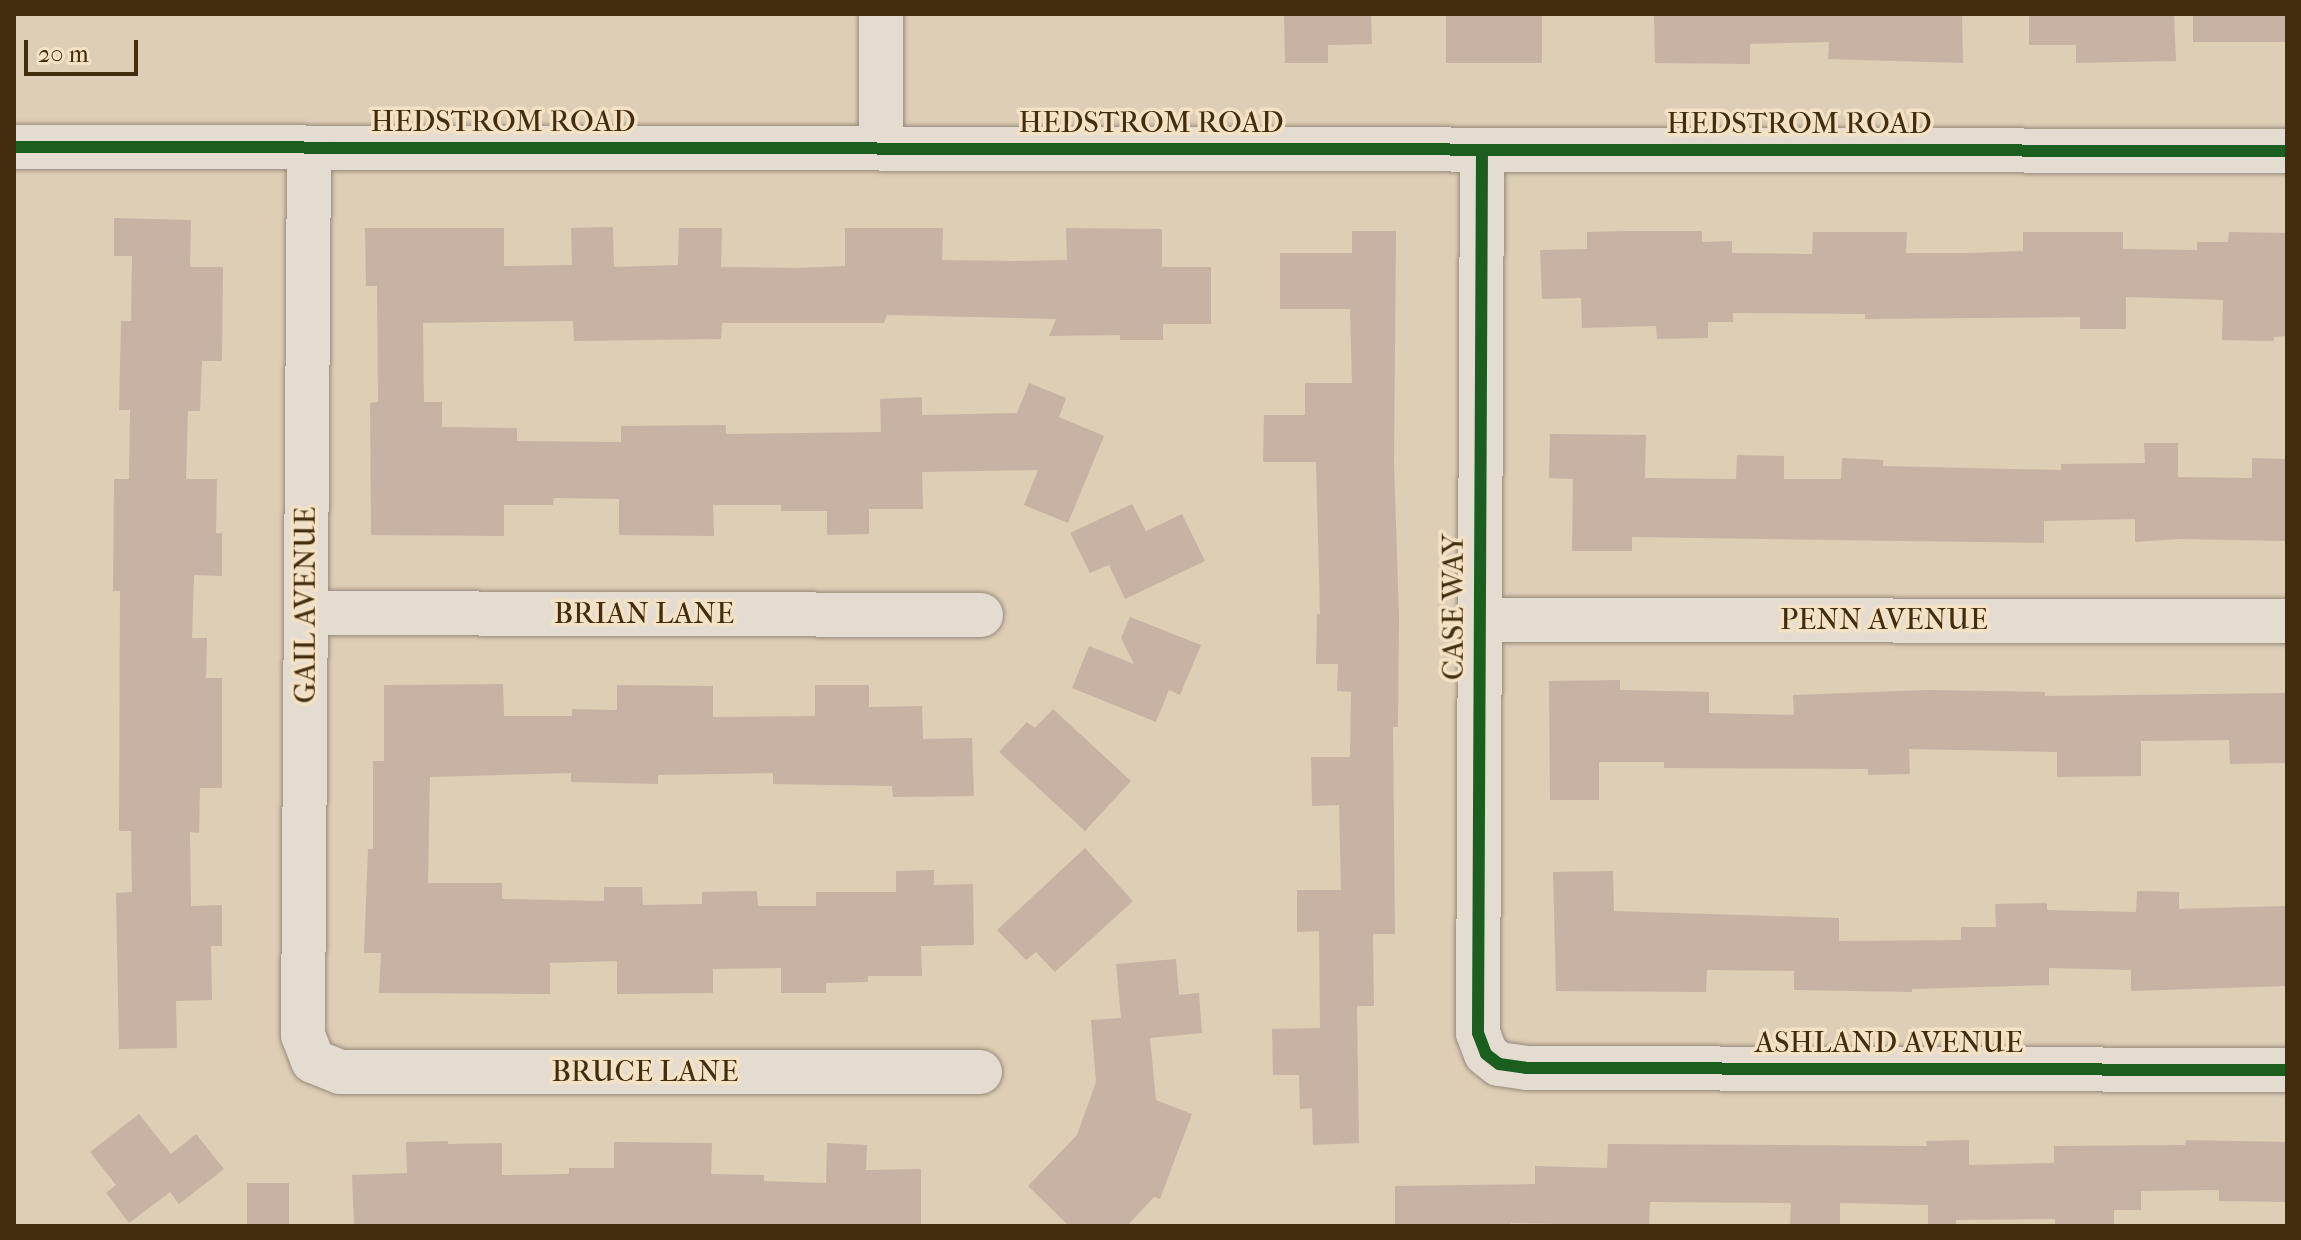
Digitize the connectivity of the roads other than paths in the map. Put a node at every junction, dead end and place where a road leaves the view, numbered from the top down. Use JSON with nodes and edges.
{"nodes":[{"id":1,"x":881,"y":14,"type":"edge"},
{"id":2,"x":14,"y":147,"type":"edge"},
{"id":3,"x":309,"y":148,"type":"junction"},
{"id":4,"x":881,"y":148,"type":"junction"},
{"id":5,"x":1482,"y":150,"type":"junction"},
{"id":6,"x":2287,"y":151,"type":"edge"},
{"id":7,"x":306,"y":613,"type":"junction"},
{"id":8,"x":981,"y":615,"type":"dead end"},
{"id":9,"x":1481,"y":620,"type":"junction"},
{"id":10,"x":2287,"y":621,"type":"edge"},
{"id":11,"x":1492,"y":1060,"type":"joint"},
{"id":12,"x":313,"y":1061,"type":"joint"},
{"id":13,"x":2287,"y":1070,"type":"edge"},
{"id":14,"x":980,"y":1072,"type":"dead end"}],
"edges":[{"from":1,"to":4,"type":"street"},
{"from":2,"to":3,"type":"street","name":"HEDSTROM ROAD"},
{"from":3,"to":4,"type":"street","name":"HEDSTROM ROAD"},
{"from":3,"to":7,"type":"street","name":"GAIL AVENUE"},
{"from":4,"to":5,"type":"street","name":"HEDSTROM ROAD"},
{"from":5,"to":6,"type":"street","name":"HEDSTROM ROAD"},
{"from":5,"to":9,"type":"street","name":"CASE WAY"},
{"from":7,"to":8,"type":"street","name":"BRIAN LANE"},
{"from":7,"to":12,"type":"street","name":"GAIL AVENUE"},
{"from":9,"to":10,"type":"street","name":"PENN AVENUE"},
{"from":9,"to":11,"type":"street","name":"CASE WAY"},
{"from":11,"to":13,"type":"street","name":"ASHLAND AVENUE"},
{"from":12,"to":14,"type":"street","name":"BRUCE LANE"}]}
